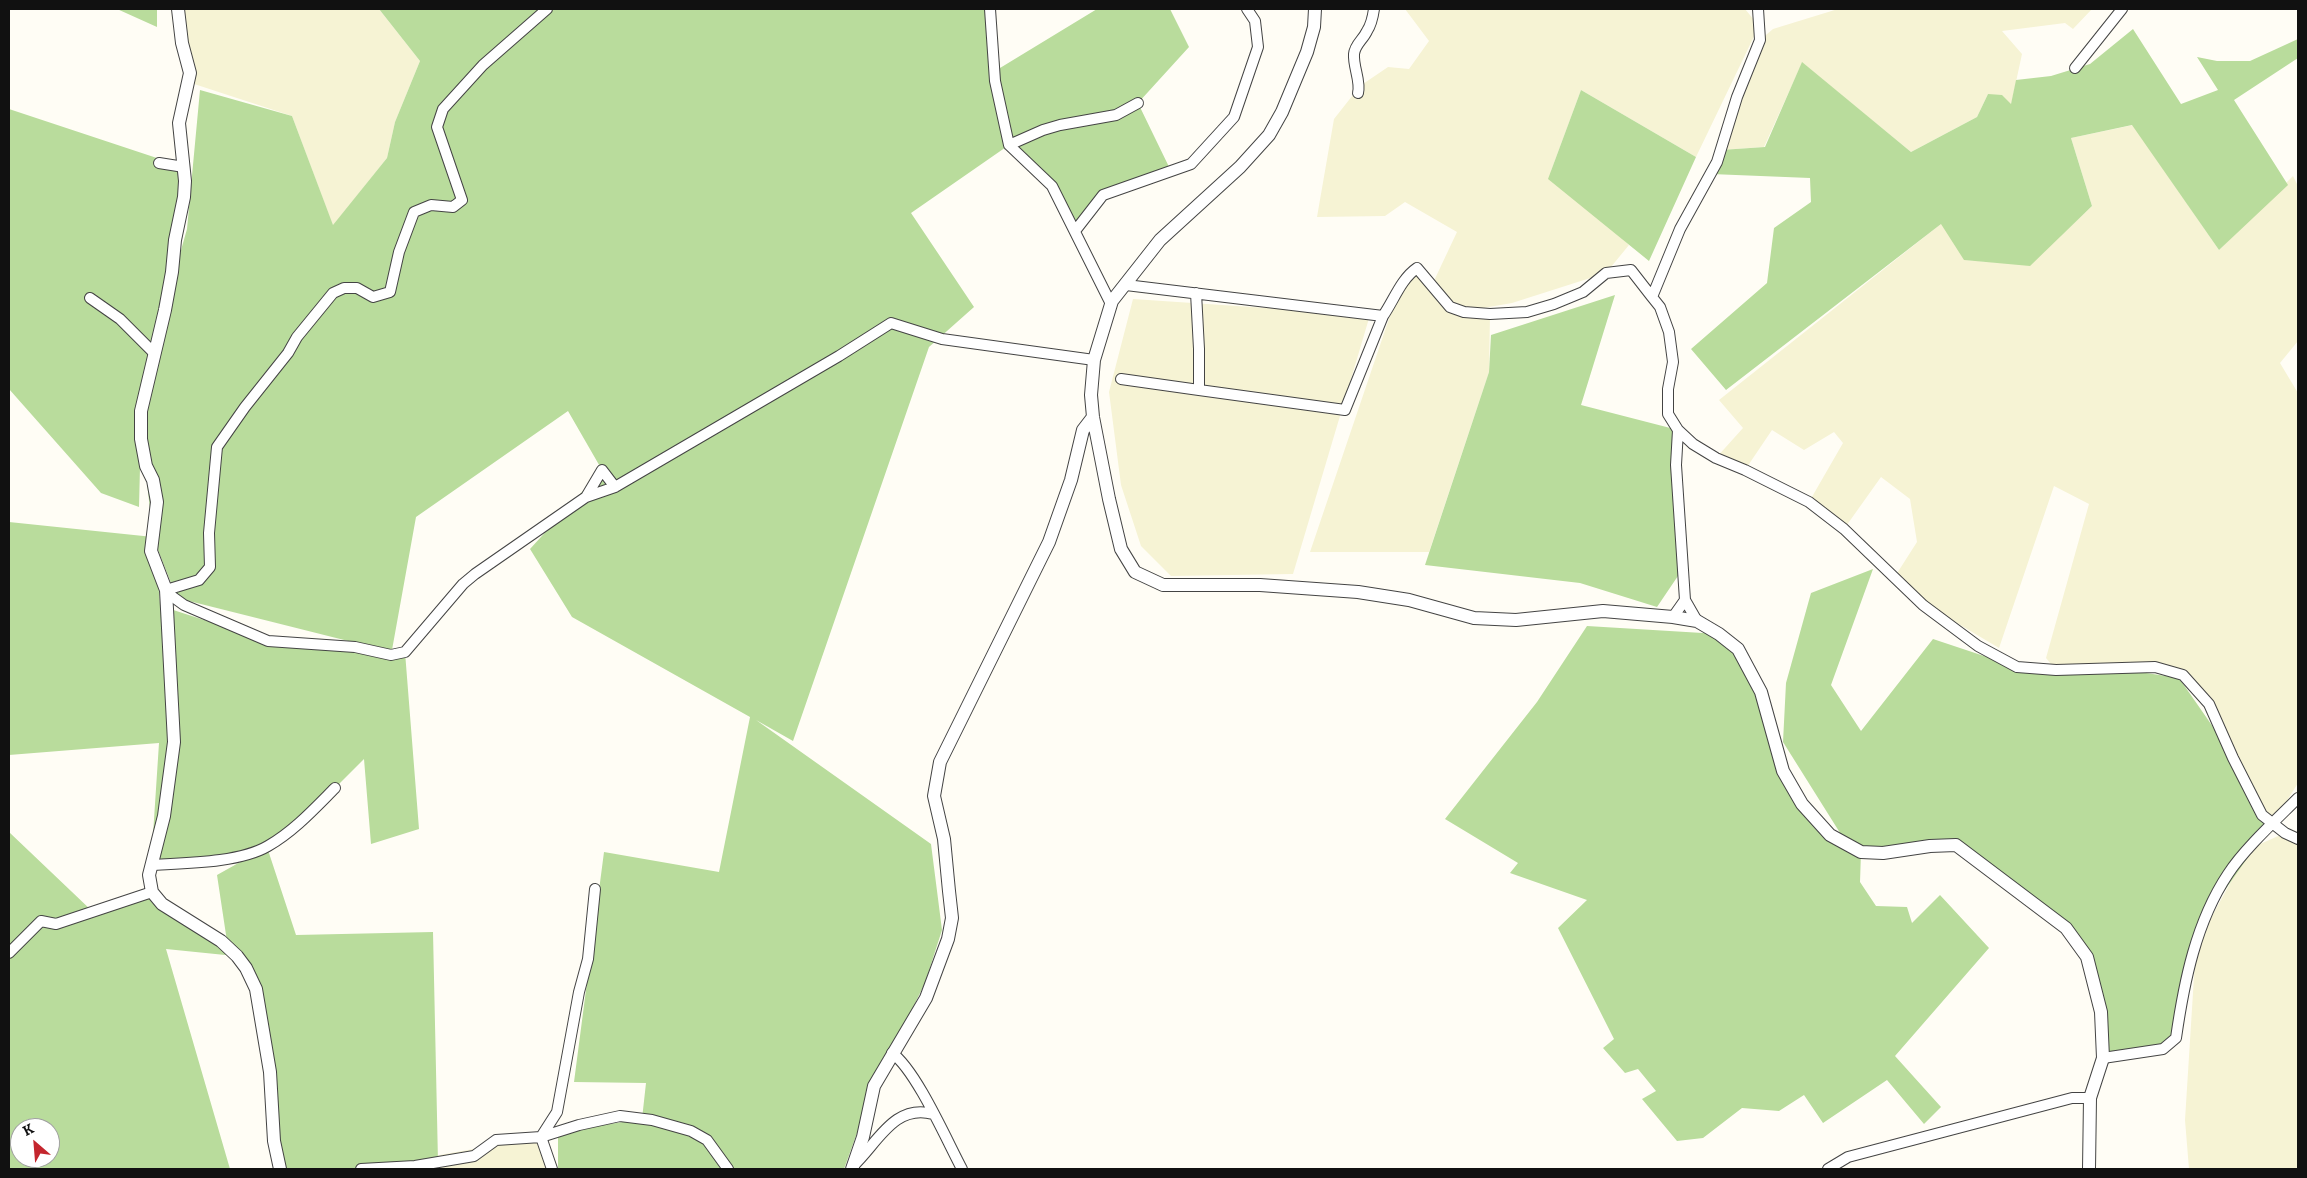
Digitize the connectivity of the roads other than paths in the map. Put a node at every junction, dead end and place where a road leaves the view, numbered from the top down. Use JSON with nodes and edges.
{"nodes":[{"id":1,"x":178,"y":9,"type":"edge"},
{"id":2,"x":546,"y":9,"type":"edge"},
{"id":3,"x":990,"y":9,"type":"edge"},
{"id":4,"x":1248,"y":9,"type":"edge"},
{"id":5,"x":1316,"y":9,"type":"edge"},
{"id":6,"x":1374,"y":9,"type":"edge"},
{"id":7,"x":1758,"y":9,"type":"edge"},
{"id":8,"x":2122,"y":9,"type":"edge"},
{"id":9,"x":2075,"y":68,"type":"dead end"},
{"id":10,"x":1358,"y":93,"type":"dead end"},
{"id":11,"x":1138,"y":103,"type":"dead end"},
{"id":12,"x":1009,"y":145,"type":"junction"},
{"id":13,"x":159,"y":163,"type":"dead end"},
{"id":14,"x":184,"y":167,"type":"junction"},
{"id":15,"x":1075,"y":231,"type":"junction"},
{"id":16,"x":1126,"y":285,"type":"junction"},
{"id":17,"x":1196,"y":294,"type":"junction"},
{"id":18,"x":1652,"y":297,"type":"junction"},
{"id":19,"x":90,"y":298,"type":"dead end"},
{"id":20,"x":1111,"y":304,"type":"junction"},
{"id":21,"x":1383,"y":316,"type":"junction"},
{"id":22,"x":154,"y":353,"type":"junction"},
{"id":23,"x":1094,"y":360,"type":"junction"},
{"id":24,"x":1121,"y":379,"type":"dead end"},
{"id":25,"x":1198,"y":390,"type":"junction"},
{"id":26,"x":1093,"y":417,"type":"junction"},
{"id":27,"x":1678,"y":430,"type":"junction"},
{"id":28,"x":615,"y":487,"type":"junction"},
{"id":29,"x":586,"y":497,"type":"junction"},
{"id":30,"x":166,"y":591,"type":"junction"},
{"id":31,"x":1685,"y":600,"type":"junction"},
{"id":32,"x":1673,"y":617,"type":"junction"},
{"id":33,"x":1697,"y":621,"type":"junction"},
{"id":34,"x":335,"y":788,"type":"dead end"},
{"id":35,"x":2298,"y":798,"type":"edge"},
{"id":36,"x":2273,"y":823,"type":"junction"},
{"id":37,"x":2298,"y":839,"type":"edge"},
{"id":38,"x":151,"y":865,"type":"junction"},
{"id":39,"x":595,"y":889,"type":"dead end"},
{"id":40,"x":152,"y":892,"type":"junction"},
{"id":41,"x":9,"y":953,"type":"edge"},
{"id":42,"x":892,"y":1053,"type":"junction"},
{"id":43,"x":2103,"y":1058,"type":"junction"},
{"id":44,"x":2090,"y":1098,"type":"junction"},
{"id":45,"x":933,"y":1114,"type":"junction"},
{"id":46,"x":541,"y":1137,"type":"junction"},
{"id":47,"x":853,"y":1168,"type":"edge"},
{"id":48,"x":280,"y":1169,"type":"edge"},
{"id":49,"x":361,"y":1169,"type":"edge"},
{"id":50,"x":552,"y":1169,"type":"edge"},
{"id":51,"x":728,"y":1169,"type":"edge"},
{"id":52,"x":962,"y":1169,"type":"edge"},
{"id":53,"x":1828,"y":1169,"type":"edge"},
{"id":54,"x":2089,"y":1169,"type":"edge"}],
"edges":[{"from":1,"to":14,"type":"street"},
{"from":2,"to":30,"type":"street"},
{"from":3,"to":12,"type":"street"},
{"from":4,"to":15,"type":"street"},
{"from":5,"to":16,"type":"street"},
{"from":6,"to":10,"type":"street"},
{"from":7,"to":18,"type":"street"},
{"from":8,"to":9,"type":"street"},
{"from":11,"to":12,"type":"street"},
{"from":12,"to":15,"type":"street"},
{"from":13,"to":14,"type":"street"},
{"from":14,"to":22,"type":"street"},
{"from":15,"to":20,"type":"street"},
{"from":16,"to":17,"type":"street"},
{"from":16,"to":20,"type":"street"},
{"from":17,"to":21,"type":"street"},
{"from":17,"to":25,"type":"street"},
{"from":18,"to":21,"type":"street"},
{"from":18,"to":27,"type":"street"},
{"from":19,"to":22,"type":"street"},
{"from":20,"to":23,"type":"street"},
{"from":21,"to":25,"type":"street"},
{"from":22,"to":30,"type":"street"},
{"from":23,"to":26,"type":"street"},
{"from":23,"to":28,"type":"street"},
{"from":24,"to":25,"type":"street"},
{"from":26,"to":32,"type":"street"},
{"from":26,"to":42,"type":"street"},
{"from":27,"to":31,"type":"street"},
{"from":27,"to":36,"type":"street"},
{"from":28,"to":29,"type":"street"},
{"from":28,"to":29,"type":"street"},
{"from":29,"to":30,"type":"street"},
{"from":30,"to":38,"type":"street"},
{"from":31,"to":32,"type":"street"},
{"from":31,"to":33,"type":"street"},
{"from":32,"to":33,"type":"street"},
{"from":33,"to":43,"type":"street"},
{"from":34,"to":38,"type":"street"},
{"from":35,"to":36,"type":"street"},
{"from":36,"to":37,"type":"street"},
{"from":36,"to":43,"type":"street"},
{"from":38,"to":40,"type":"street"},
{"from":39,"to":46,"type":"street"},
{"from":40,"to":41,"type":"street"},
{"from":40,"to":48,"type":"street"},
{"from":42,"to":45,"type":"street"},
{"from":42,"to":47,"type":"street"},
{"from":43,"to":44,"type":"street"},
{"from":44,"to":53,"type":"street"},
{"from":44,"to":54,"type":"street"},
{"from":45,"to":47,"type":"street"},
{"from":45,"to":52,"type":"street"},
{"from":46,"to":49,"type":"street"},
{"from":46,"to":50,"type":"street"},
{"from":46,"to":51,"type":"street"}]}
